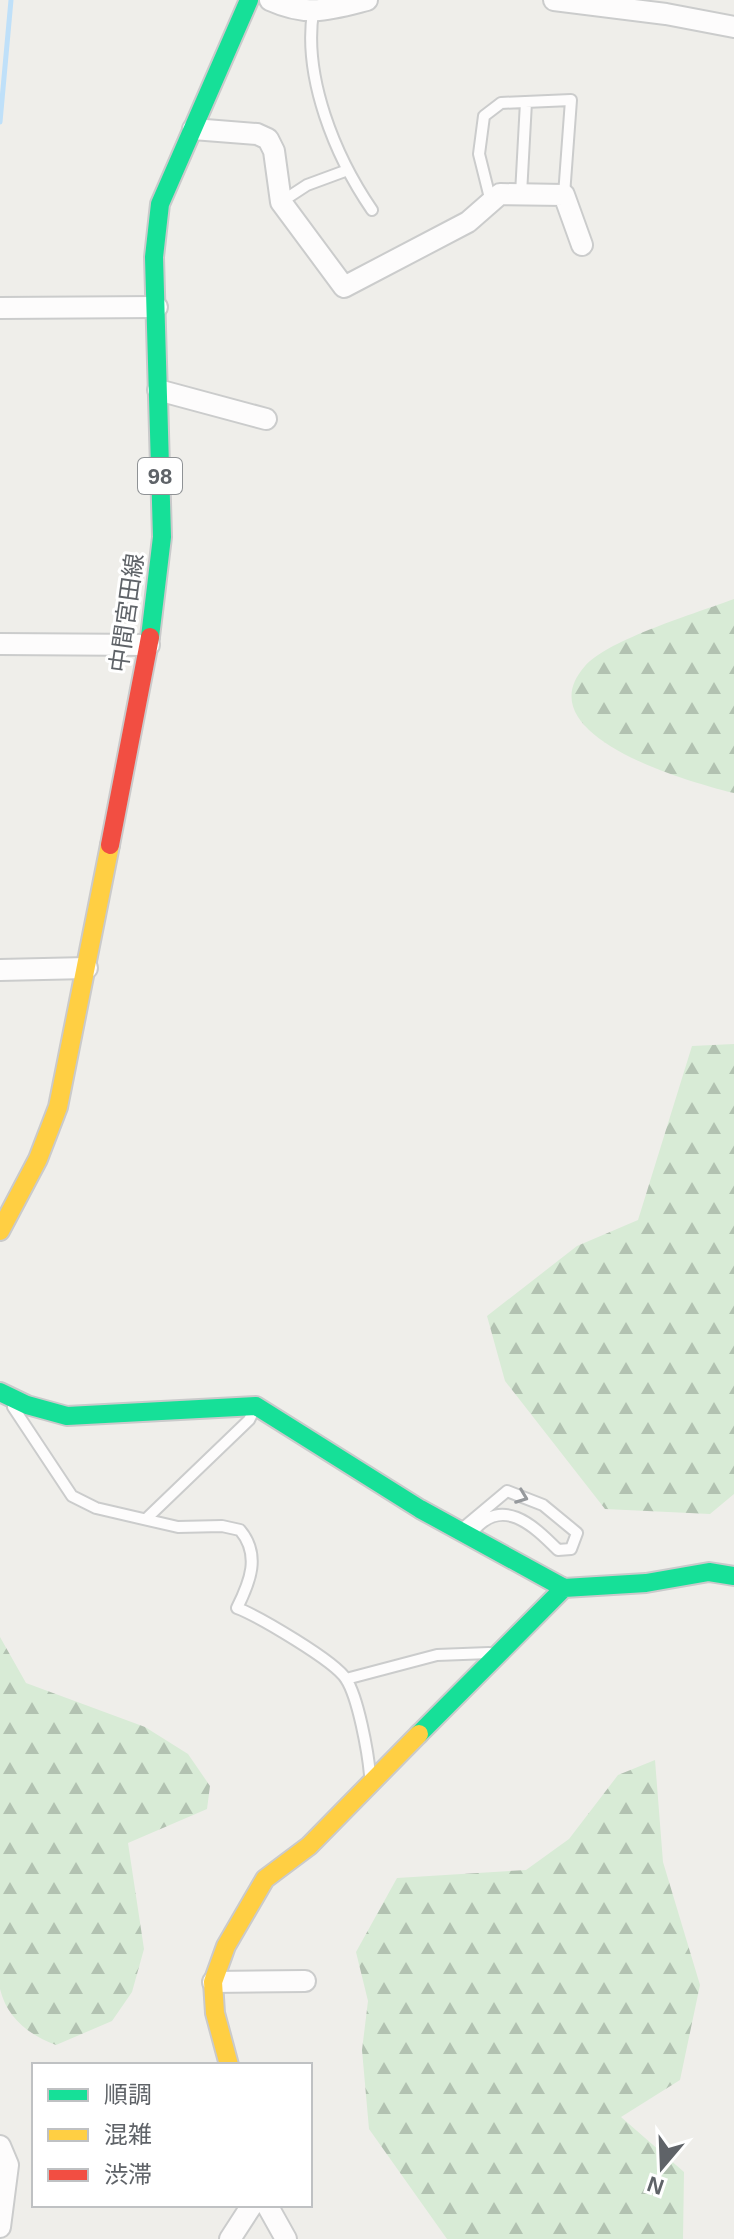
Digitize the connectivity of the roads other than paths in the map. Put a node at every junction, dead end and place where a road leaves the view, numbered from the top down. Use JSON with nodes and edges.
{"nodes":[{"id":1,"x":249,"y":0,"type":"edge"},
{"id":2,"x":270,"y":0,"type":"edge"},
{"id":3,"x":367,"y":0,"type":"edge"},
{"id":4,"x":554,"y":0,"type":"edge"},
{"id":5,"x":313,"y":12,"type":"junction"},
{"id":6,"x":734,"y":27,"type":"edge"},
{"id":7,"x":526,"y":102,"type":"junction"},
{"id":8,"x":193,"y":129,"type":"junction"},
{"id":9,"x":345,"y":171,"type":"junction"},
{"id":10,"x":521,"y":194,"type":"junction"},
{"id":11,"x":564,"y":195,"type":"junction"},
{"id":12,"x":281,"y":202,"type":"junction"},
{"id":13,"x":491,"y":202,"type":"junction"},
{"id":14,"x":372,"y":210,"type":"dead end"},
{"id":15,"x":582,"y":245,"type":"dead end"},
{"id":16,"x":157,"y":307,"type":"junction"},
{"id":17,"x":0,"y":308,"type":"edge"},
{"id":18,"x":158,"y":390,"type":"junction"},
{"id":19,"x":266,"y":419,"type":"dead end"},
{"id":20,"x":0,"y":644,"type":"edge"},
{"id":21,"x":149,"y":645,"type":"junction"},
{"id":22,"x":87,"y":968,"type":"junction"},
{"id":23,"x":0,"y":970,"type":"edge"},
{"id":24,"x":0,"y":1231,"type":"edge"},
{"id":25,"x":6,"y":1395,"type":"edge"},
{"id":26,"x":256,"y":1406,"type":"junction"},
{"id":27,"x":146,"y":1519,"type":"junction"},
{"id":28,"x":464,"y":1534,"type":"junction"},
{"id":29,"x":734,"y":1576,"type":"edge"},
{"id":30,"x":564,"y":1588,"type":"junction"},
{"id":31,"x":499,"y":1653,"type":"junction"},
{"id":32,"x":346,"y":1679,"type":"junction"},
{"id":33,"x":371,"y":1783,"type":"junction"},
{"id":34,"x":305,"y":1981,"type":"dead end"},
{"id":35,"x":213,"y":1982,"type":"junction"},
{"id":36,"x":228,"y":2063,"type":"edge"},
{"id":37,"x":0,"y":2146,"type":"edge"},
{"id":38,"x":251,"y":2207,"type":"edge"},
{"id":39,"x":268,"y":2207,"type":"edge"},
{"id":40,"x":0,"y":2227,"type":"edge"},
{"id":41,"x":230,"y":2239,"type":"edge"},
{"id":42,"x":286,"y":2239,"type":"edge"}],
"edges":[{"from":1,"to":8,"type":"street","name":"中間宮田線","number":"98"},
{"from":2,"to":5,"type":"street"},
{"from":3,"to":5,"type":"street"},
{"from":4,"to":6,"type":"street"},
{"from":5,"to":9,"type":"lane"},
{"from":7,"to":10,"type":"lane"},
{"from":7,"to":11,"type":"lane"},
{"from":7,"to":13,"type":"lane"},
{"from":8,"to":12,"type":"street"},
{"from":8,"to":16,"type":"street","name":"中間宮田線","number":"98"},
{"from":9,"to":12,"type":"lane"},
{"from":9,"to":14,"type":"lane"},
{"from":10,"to":11,"type":"street"},
{"from":10,"to":13,"type":"street"},
{"from":11,"to":15,"type":"street"},
{"from":12,"to":13,"type":"street"},
{"from":16,"to":17,"type":"street"},
{"from":16,"to":18,"type":"street","name":"中間宮田線","number":"98"},
{"from":18,"to":19,"type":"street"},
{"from":18,"to":21,"type":"street","name":"中間宮田線","number":"98"},
{"from":20,"to":21,"type":"street"},
{"from":21,"to":22,"type":"street","name":"中間宮田線","number":"98"},
{"from":22,"to":23,"type":"street"},
{"from":22,"to":24,"type":"street","name":"中間宮田線","number":"98"},
{"from":25,"to":26,"type":"street"},
{"from":25,"to":27,"type":"lane"},
{"from":26,"to":27,"type":"lane"},
{"from":26,"to":28,"type":"street"},
{"from":27,"to":32,"type":"lane"},
{"from":28,"to":28,"type":"lane","one_way":true},
{"from":28,"to":30,"type":"street"},
{"from":29,"to":30,"type":"street"},
{"from":30,"to":31,"type":"street"},
{"from":31,"to":32,"type":"lane"},
{"from":31,"to":33,"type":"street"},
{"from":32,"to":33,"type":"lane"},
{"from":33,"to":35,"type":"street"},
{"from":34,"to":35,"type":"street"},
{"from":35,"to":36,"type":"street"},
{"from":37,"to":40,"type":"street"},
{"from":38,"to":41,"type":"street"},
{"from":39,"to":42,"type":"street"}]}
